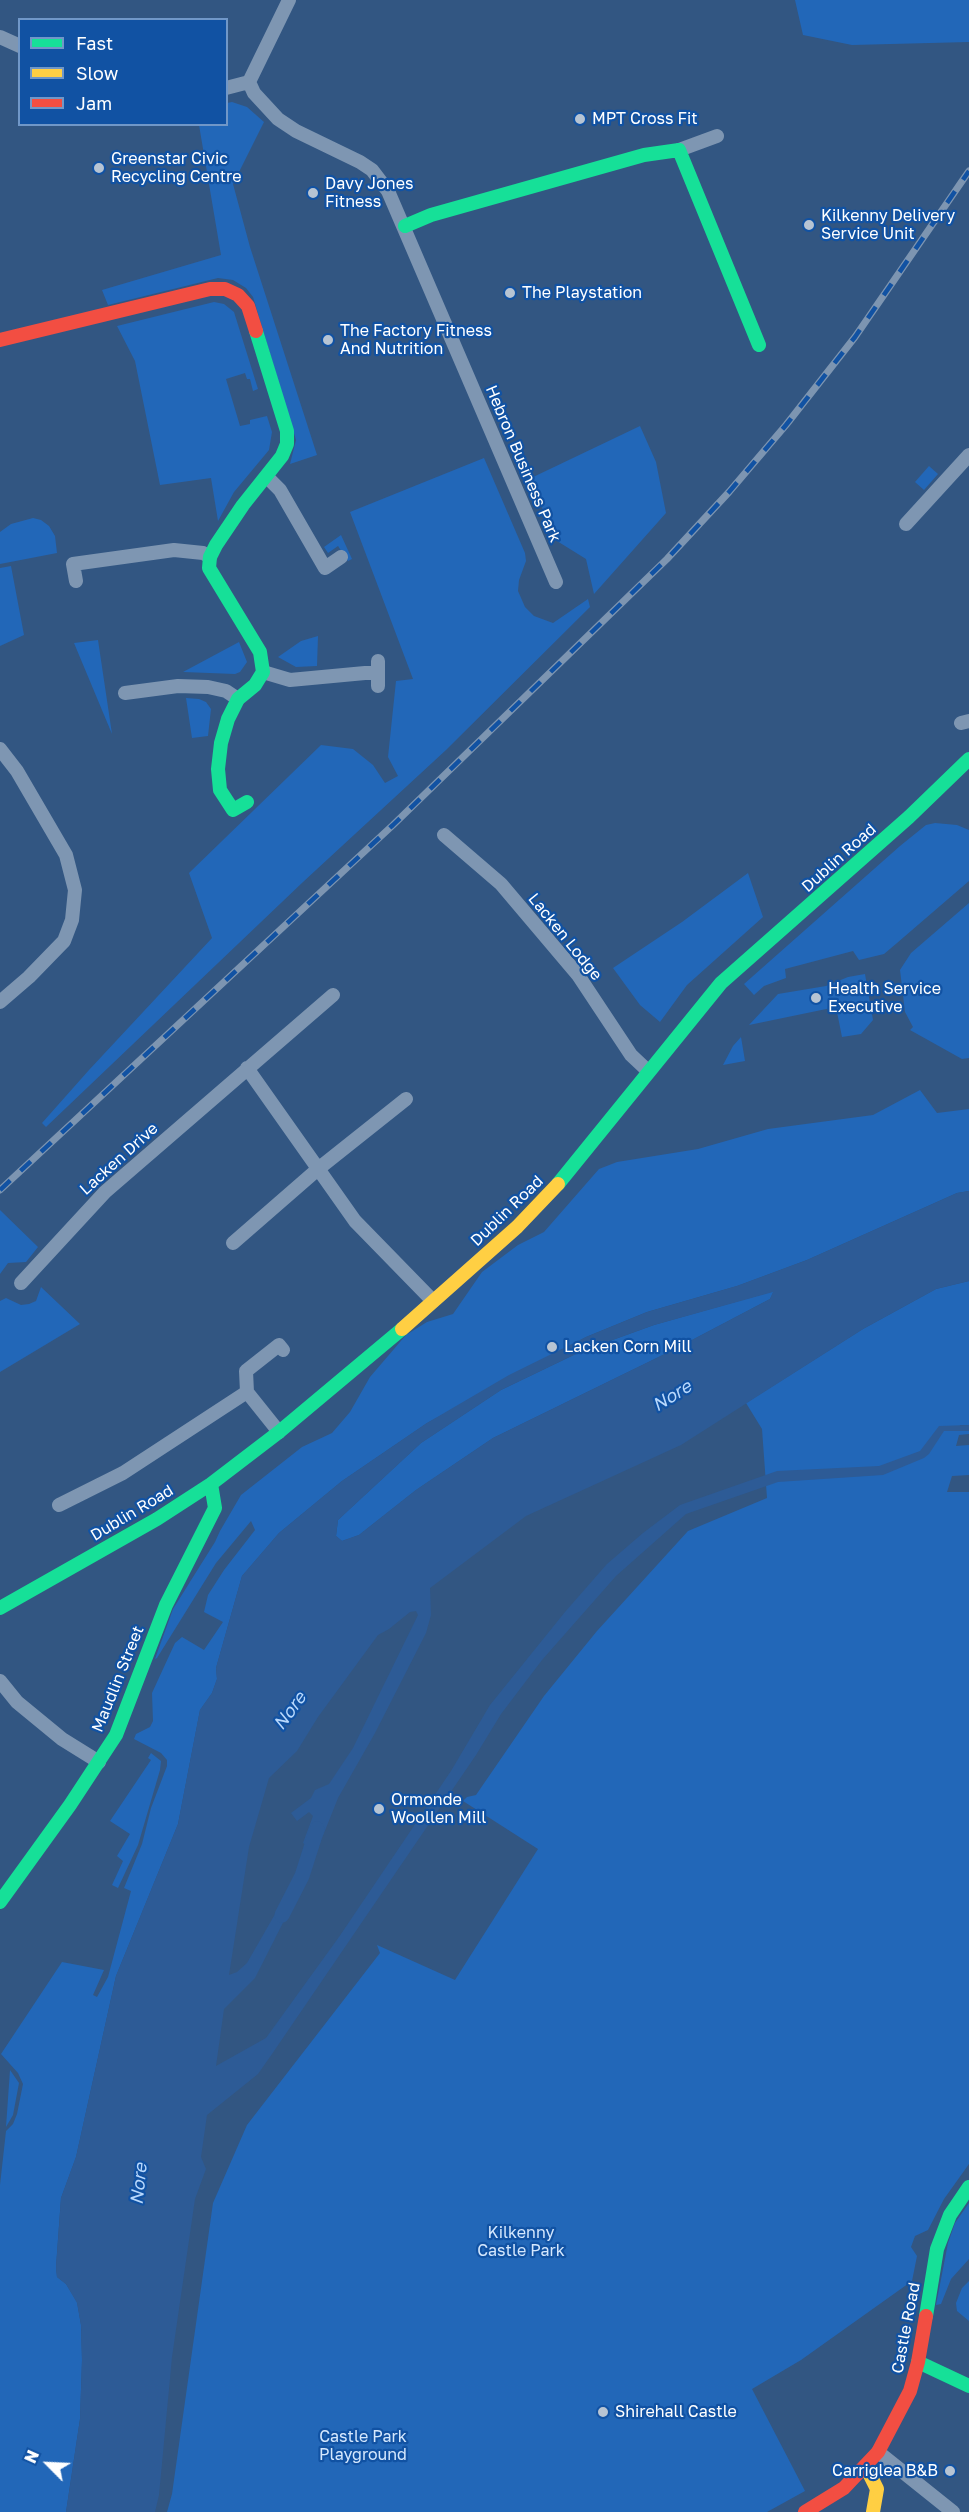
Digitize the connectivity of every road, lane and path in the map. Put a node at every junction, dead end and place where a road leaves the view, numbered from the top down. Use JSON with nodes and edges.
{"nodes":[{"id":1,"x":289,"y":0,"type":"edge"},
{"id":2,"x":0,"y":37,"type":"edge"},
{"id":3,"x":18,"y":45,"type":"edge"},
{"id":4,"x":249,"y":82,"type":"junction"},
{"id":5,"x":228,"y":87,"type":"edge"},
{"id":6,"x":717,"y":136,"type":"dead end"},
{"id":7,"x":679,"y":150,"type":"junction"},
{"id":8,"x":405,"y":226,"type":"junction"},
{"id":9,"x":0,"y":340,"type":"edge"},
{"id":10,"x":759,"y":345,"type":"dead end"},
{"id":11,"x":969,"y":455,"type":"edge"},
{"id":12,"x":267,"y":477,"type":"junction"},
{"id":13,"x":906,"y":524,"type":"dead end"},
{"id":14,"x":210,"y":557,"type":"junction"},
{"id":15,"x":341,"y":557,"type":"dead end"},
{"id":16,"x":76,"y":581,"type":"dead end"},
{"id":17,"x":556,"y":582,"type":"dead end"},
{"id":18,"x":263,"y":672,"type":"junction"},
{"id":19,"x":378,"y":674,"type":"dead end"},
{"id":20,"x":125,"y":693,"type":"dead end"},
{"id":21,"x":238,"y":699,"type":"junction"},
{"id":22,"x":0,"y":749,"type":"edge"},
{"id":23,"x":969,"y":759,"type":"edge"},
{"id":24,"x":247,"y":802,"type":"dead end"},
{"id":25,"x":444,"y":836,"type":"dead end"},
{"id":26,"x":333,"y":994,"type":"dead end"},
{"id":27,"x":0,"y":1002,"type":"edge"},
{"id":28,"x":247,"y":1068,"type":"junction"},
{"id":29,"x":648,"y":1071,"type":"junction"},
{"id":30,"x":406,"y":1099,"type":"dead end"},
{"id":31,"x":318,"y":1169,"type":"junction"},
{"id":32,"x":233,"y":1243,"type":"dead end"},
{"id":33,"x":21,"y":1282,"type":"dead end"},
{"id":34,"x":433,"y":1301,"type":"junction"},
{"id":35,"x":283,"y":1350,"type":"dead end"},
{"id":36,"x":247,"y":1392,"type":"junction"},
{"id":37,"x":279,"y":1432,"type":"junction"},
{"id":38,"x":211,"y":1484,"type":"junction"},
{"id":39,"x":58,"y":1506,"type":"dead end"},
{"id":40,"x":0,"y":1608,"type":"edge"},
{"id":41,"x":1,"y":1684,"type":"edge"},
{"id":42,"x":99,"y":1762,"type":"junction"},
{"id":43,"x":0,"y":1902,"type":"edge"},
{"id":44,"x":969,"y":2187,"type":"edge"},
{"id":45,"x":918,"y":2362,"type":"junction"},
{"id":46,"x":969,"y":2386,"type":"edge"},
{"id":47,"x":878,"y":2452,"type":"junction"},
{"id":48,"x":866,"y":2467,"type":"junction"},
{"id":49,"x":805,"y":2512,"type":"edge"},
{"id":50,"x":873,"y":2512,"type":"edge"},
{"id":51,"x":953,"y":2512,"type":"edge"}],
"edges":[{"from":1,"to":4,"type":"street"},
{"from":2,"to":3,"type":"street"},
{"from":4,"to":5,"type":"street"},
{"from":4,"to":8,"type":"street","name":"Hebron Business Park"},
{"from":6,"to":7,"type":"street"},
{"from":7,"to":8,"type":"street"},
{"from":7,"to":10,"type":"street"},
{"from":8,"to":17,"type":"street","name":"Hebron Business Park"},
{"from":9,"to":12,"type":"street"},
{"from":11,"to":13,"type":"street"},
{"from":12,"to":14,"type":"street"},
{"from":12,"to":15,"type":"street"},
{"from":14,"to":16,"type":"street"},
{"from":14,"to":18,"type":"street"},
{"from":18,"to":19,"type":"street"},
{"from":18,"to":21,"type":"street"},
{"from":20,"to":21,"type":"street"},
{"from":21,"to":24,"type":"street"},
{"from":22,"to":27,"type":"street"},
{"from":23,"to":29,"type":"street","name":"Dublin Road"},
{"from":25,"to":29,"type":"street","name":"Lacken Lodge"},
{"from":26,"to":28,"type":"street","name":"Lacken Drive"},
{"from":28,"to":31,"type":"street"},
{"from":28,"to":33,"type":"street","name":"Lacken Drive"},
{"from":29,"to":34,"type":"street","name":"Dublin Road"},
{"from":30,"to":31,"type":"street"},
{"from":31,"to":32,"type":"street"},
{"from":31,"to":34,"type":"street"},
{"from":34,"to":37,"type":"street","name":"Dublin Road"},
{"from":35,"to":36,"type":"street"},
{"from":36,"to":37,"type":"street"},
{"from":36,"to":39,"type":"street"},
{"from":37,"to":38,"type":"street","name":"Dublin Road"},
{"from":38,"to":40,"type":"street","name":"Dublin Road"},
{"from":38,"to":42,"type":"street","name":"Maudlin Street"},
{"from":41,"to":42,"type":"street"},
{"from":42,"to":43,"type":"street","name":"Maudlin Street"},
{"from":44,"to":45,"type":"street","name":"Castle Road"},
{"from":45,"to":46,"type":"street"},
{"from":45,"to":47,"type":"street","name":"Castle Road"},
{"from":47,"to":48,"type":"street","name":"Castle Road"},
{"from":47,"to":51,"type":"street"},
{"from":48,"to":49,"type":"street","name":"Castle Road"},
{"from":48,"to":50,"type":"street"}]}
